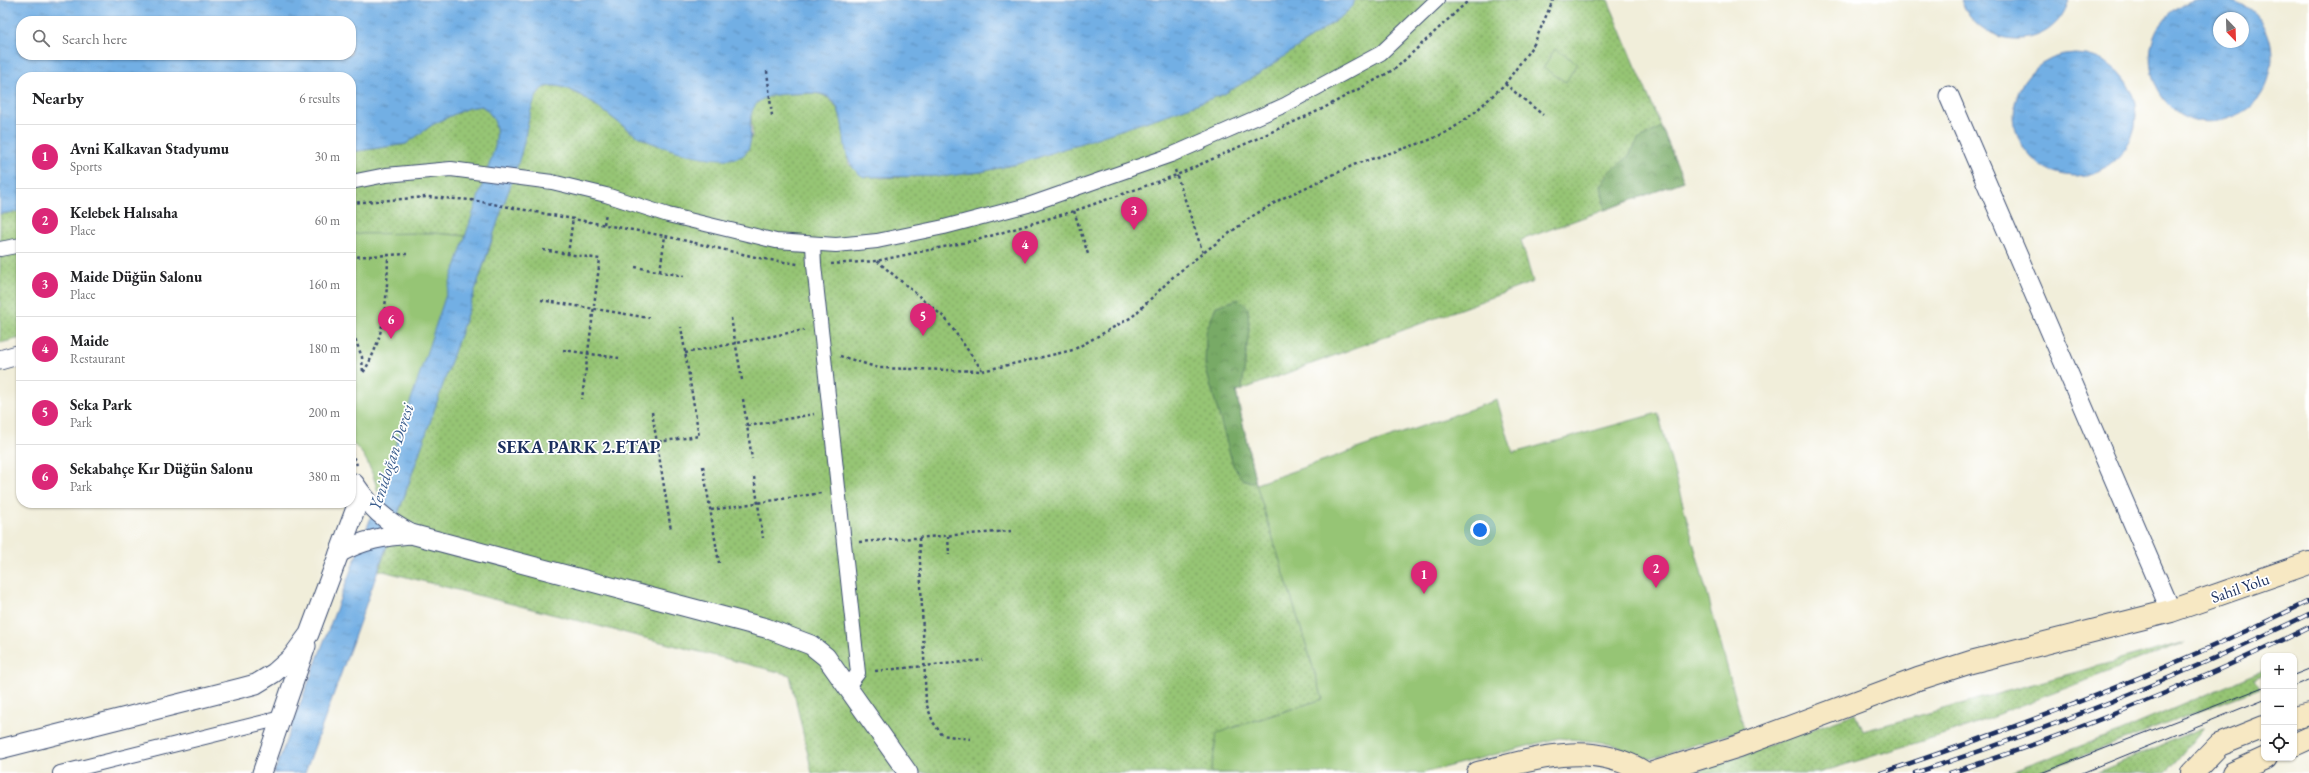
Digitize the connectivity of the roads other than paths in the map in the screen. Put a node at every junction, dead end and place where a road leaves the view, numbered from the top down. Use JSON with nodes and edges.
{"nodes":[{"id":1,"x":1438,"y":0,"type":"edge"},
{"id":2,"x":1949,"y":96,"type":"dead end"},
{"id":3,"x":356,"y":181,"type":"edge"},
{"id":4,"x":813,"y":244,"type":"junction"},
{"id":5,"x":16,"y":246,"type":"edge"},
{"id":6,"x":0,"y":249,"type":"edge"},
{"id":7,"x":16,"y":355,"type":"edge"},
{"id":8,"x":0,"y":360,"type":"edge"},
{"id":9,"x":356,"y":485,"type":"edge"},
{"id":10,"x":356,"y":492,"type":"edge"},
{"id":11,"x":356,"y":508,"type":"edge"},
{"id":12,"x":356,"y":508,"type":"edge"},
{"id":13,"x":388,"y":530,"type":"junction"},
{"id":14,"x":340,"y":553,"type":"junction"},
{"id":15,"x":2309,"y":563,"type":"edge"},
{"id":16,"x":2170,"y":611,"type":"junction"},
{"id":17,"x":309,"y":634,"type":"junction"},
{"id":18,"x":853,"y":680,"type":"junction"},
{"id":19,"x":2309,"y":714,"type":"edge"},
{"id":20,"x":2297,"y":717,"type":"edge"},
{"id":21,"x":282,"y":718,"type":"junction"},
{"id":22,"x":2261,"y":728,"type":"edge"},
{"id":23,"x":2309,"y":738,"type":"edge"},
{"id":24,"x":2297,"y":744,"type":"edge"},
{"id":25,"x":0,"y":749,"type":"edge"},
{"id":26,"x":2261,"y":760,"type":"edge"},
{"id":27,"x":60,"y":773,"type":"edge"},
{"id":28,"x":262,"y":773,"type":"edge"},
{"id":29,"x":908,"y":773,"type":"edge"},
{"id":30,"x":1478,"y":773,"type":"edge"},
{"id":31,"x":1645,"y":773,"type":"edge"},
{"id":32,"x":1653,"y":773,"type":"edge"},
{"id":33,"x":2192,"y":773,"type":"edge"},
{"id":34,"x":2233,"y":773,"type":"edge"}],
"edges":[{"from":1,"to":4,"type":"street"},
{"from":2,"to":16,"type":"street"},
{"from":3,"to":4,"type":"street"},
{"from":4,"to":18,"type":"street"},
{"from":5,"to":6,"type":"street"},
{"from":7,"to":8,"type":"street"},
{"from":9,"to":13,"type":"street"},
{"from":10,"to":12,"type":"street"},
{"from":11,"to":14,"type":"street"},
{"from":13,"to":14,"type":"street"},
{"from":13,"to":18,"type":"street"},
{"from":14,"to":17,"type":"street"},
{"from":15,"to":16,"type":"main road","name":"Sahil Yolu"},
{"from":16,"to":32,"type":"main road","name":"Sahil Yolu"},
{"from":17,"to":21,"type":"street"},
{"from":17,"to":25,"type":"street"},
{"from":18,"to":29,"type":"street"},
{"from":19,"to":20,"type":"main road"},
{"from":21,"to":27,"type":"street"},
{"from":21,"to":28,"type":"street"},
{"from":22,"to":33,"type":"main road"},
{"from":23,"to":24,"type":"main road"},
{"from":26,"to":34,"type":"main road"},
{"from":30,"to":31,"type":"main road"}]}
